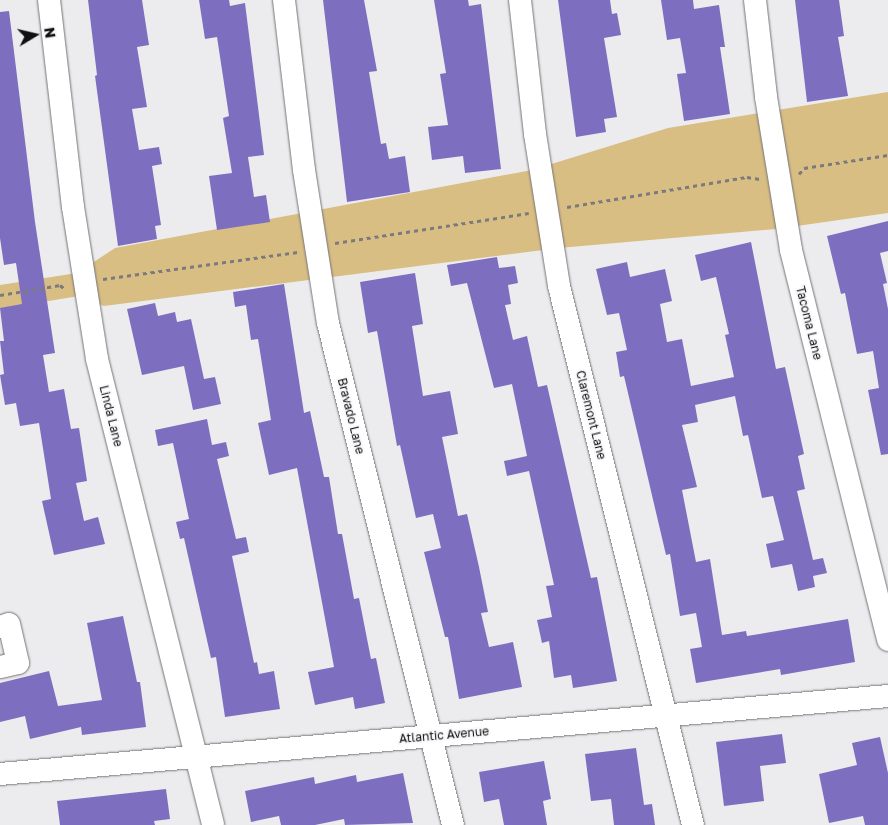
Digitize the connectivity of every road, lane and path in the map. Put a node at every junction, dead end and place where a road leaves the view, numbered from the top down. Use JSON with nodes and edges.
{"nodes":[{"id":1,"x":49,"y":0,"type":"edge"},
{"id":2,"x":284,"y":0,"type":"edge"},
{"id":3,"x":520,"y":0,"type":"edge"},
{"id":4,"x":755,"y":0,"type":"edge"},
{"id":5,"x":888,"y":155,"type":"edge"},
{"id":6,"x":779,"y":178,"type":"junction"},
{"id":7,"x":547,"y":211,"type":"junction"},
{"id":8,"x":316,"y":250,"type":"junction"},
{"id":9,"x":84,"y":281,"type":"junction"},
{"id":10,"x":0,"y":295,"type":"edge"},
{"id":11,"x":0,"y":627,"type":"edge"},
{"id":12,"x":888,"y":640,"type":"edge"},
{"id":13,"x":0,"y":667,"type":"edge"},
{"id":14,"x":888,"y":696,"type":"edge"},
{"id":15,"x":666,"y":715,"type":"junction"},
{"id":16,"x":431,"y":736,"type":"junction"},
{"id":17,"x":196,"y":756,"type":"junction"},
{"id":18,"x":0,"y":774,"type":"edge"},
{"id":19,"x":213,"y":825,"type":"edge"},
{"id":20,"x":453,"y":825,"type":"edge"},
{"id":21,"x":693,"y":825,"type":"edge"}],
"edges":[{"from":1,"to":9,"type":"street","name":"Linda Lane"},
{"from":2,"to":8,"type":"street","name":"Bravado Lane"},
{"from":3,"to":7,"type":"street","name":"Claremont Lane"},
{"from":4,"to":6,"type":"street","name":"Tacoma Lane"},
{"from":5,"to":6,"type":"path"},
{"from":6,"to":7,"type":"path"},
{"from":6,"to":12,"type":"street","name":"Tacoma Lane"},
{"from":7,"to":8,"type":"path"},
{"from":7,"to":15,"type":"street","name":"Claremont Lane"},
{"from":8,"to":9,"type":"path"},
{"from":8,"to":16,"type":"street","name":"Bravado Lane"},
{"from":9,"to":10,"type":"path"},
{"from":9,"to":17,"type":"street","name":"Linda Lane"},
{"from":11,"to":13,"type":"street"},
{"from":14,"to":15,"type":"street","name":"Atlantic Avenue"},
{"from":15,"to":16,"type":"street","name":"Atlantic Avenue"},
{"from":15,"to":21,"type":"street","name":"Claremont Lane"},
{"from":16,"to":17,"type":"street","name":"Atlantic Avenue"},
{"from":16,"to":20,"type":"street","name":"Bravado Lane"},
{"from":17,"to":18,"type":"street","name":"Atlantic Avenue"},
{"from":17,"to":19,"type":"street","name":"Linda Lane"}]}
